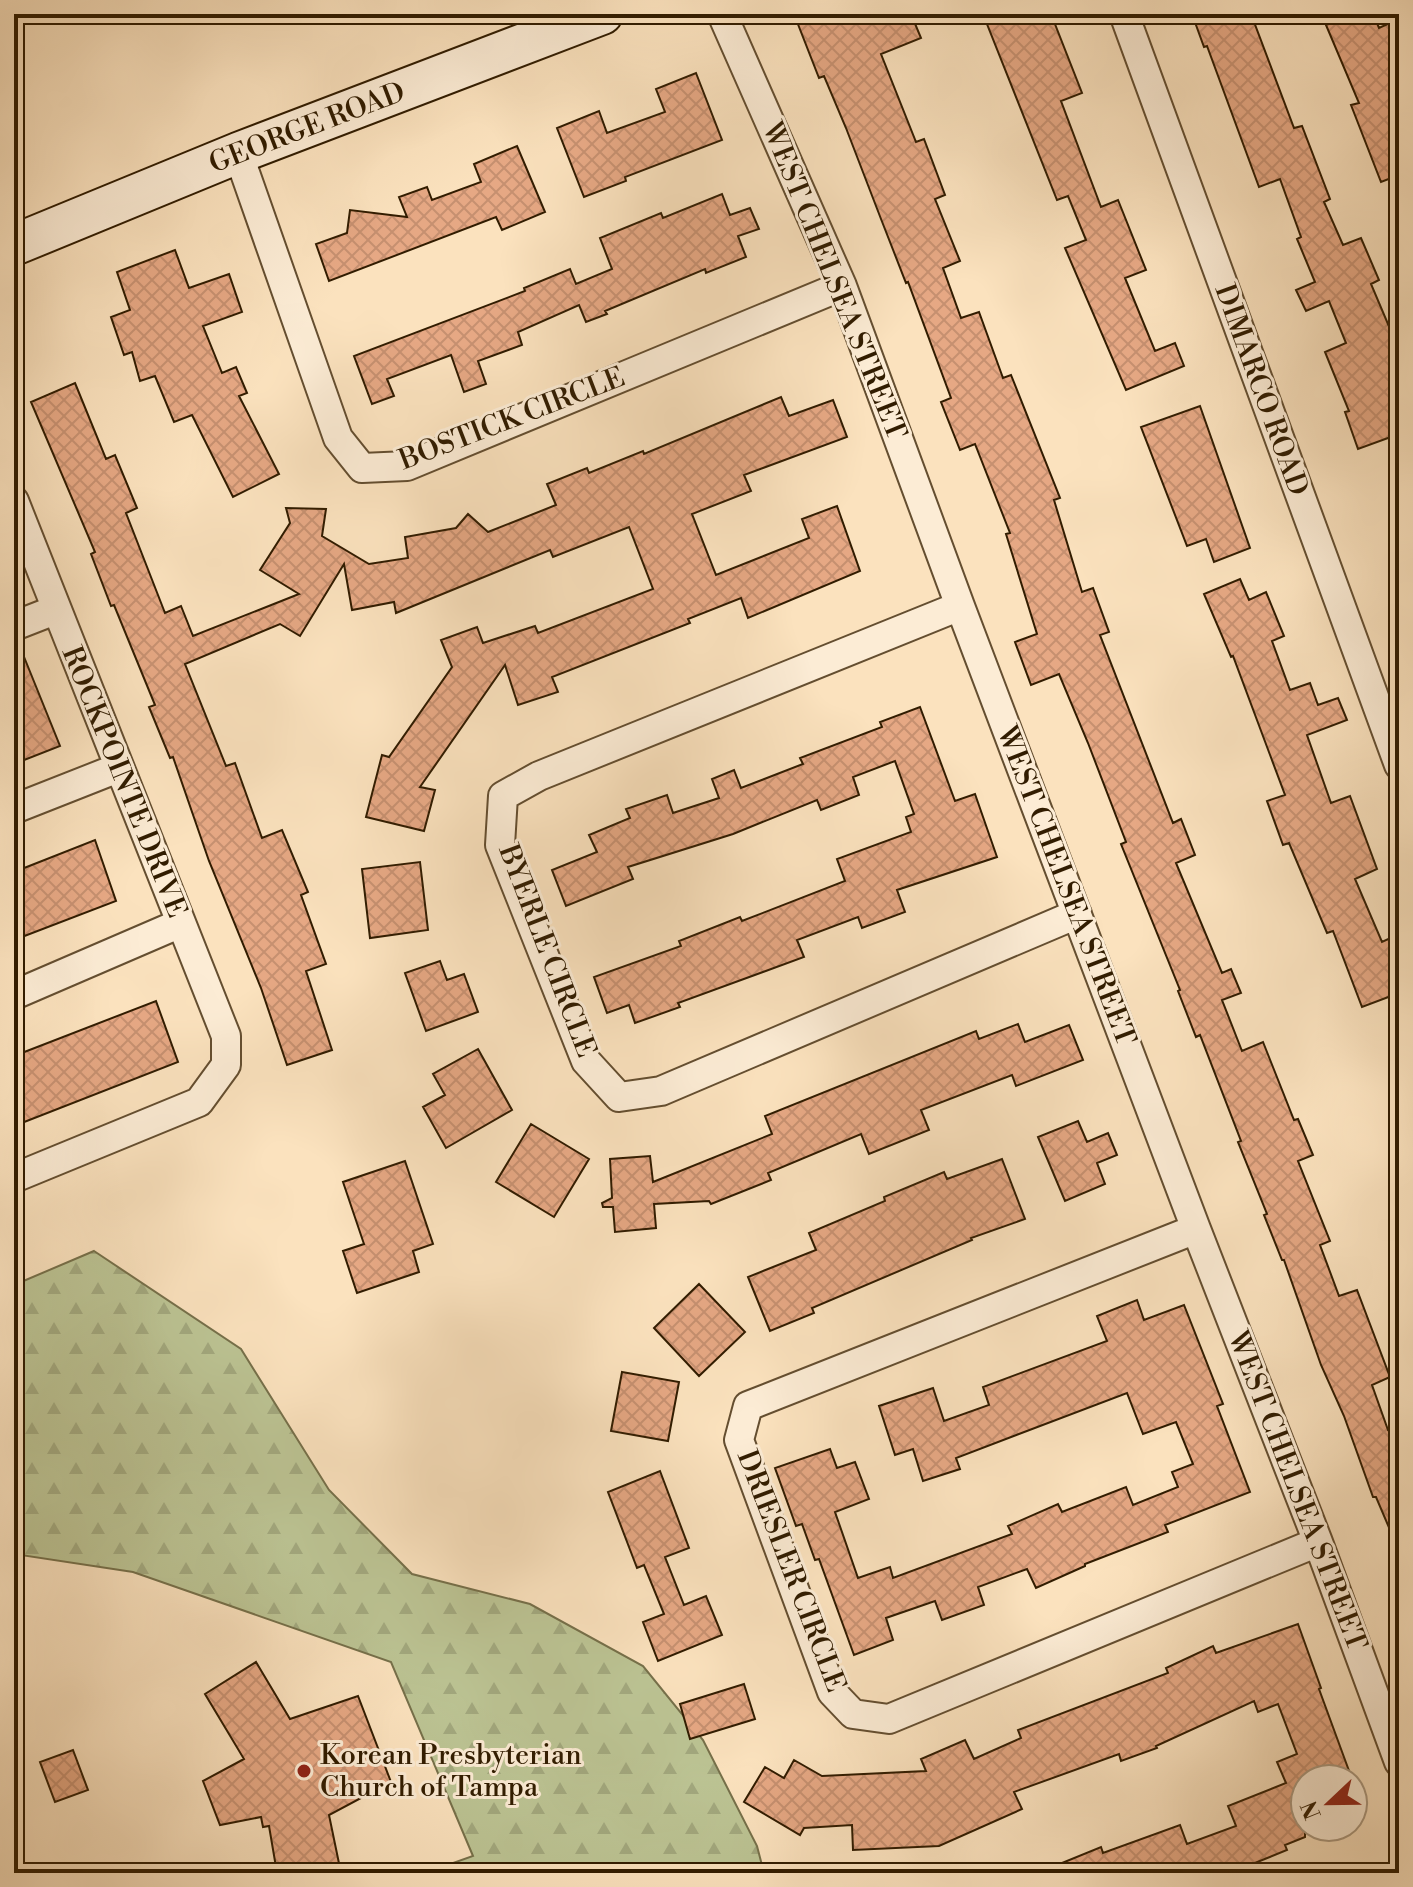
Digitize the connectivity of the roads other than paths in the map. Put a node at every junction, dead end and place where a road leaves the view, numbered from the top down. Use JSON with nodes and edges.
{"nodes":[{"id":1,"x":602,"y":14,"type":"edge"},
{"id":2,"x":722,"y":14,"type":"edge"},
{"id":3,"x":1124,"y":14,"type":"edge"},
{"id":4,"x":238,"y":153,"type":"junction"},
{"id":5,"x":14,"y":245,"type":"edge"},
{"id":6,"x":842,"y":286,"type":"junction"},
{"id":7,"x":14,"y":501,"type":"edge"},
{"id":8,"x":960,"y":606,"type":"junction"},
{"id":9,"x":55,"y":610,"type":"junction"},
{"id":10,"x":14,"y":626,"type":"edge"},
{"id":11,"x":1396,"y":747,"type":"edge"},
{"id":12,"x":118,"y":768,"type":"junction"},
{"id":13,"x":14,"y":809,"type":"edge"},
{"id":14,"x":1077,"y":914,"type":"junction"},
{"id":15,"x":181,"y":923,"type":"junction"},
{"id":16,"x":14,"y":995,"type":"edge"},
{"id":17,"x":14,"y":1178,"type":"edge"},
{"id":18,"x":1196,"y":1229,"type":"junction"},
{"id":19,"x":1318,"y":1542,"type":"junction"},
{"id":20,"x":1399,"y":1762,"type":"edge"}],
"edges":[{"from":1,"to":4,"type":"street","name":"GEORGE ROAD"},
{"from":2,"to":6,"type":"street","name":"WEST CHELSEA STREET"},
{"from":3,"to":11,"type":"street","name":"DIMARCO ROAD"},
{"from":4,"to":5,"type":"street","name":"GEORGE ROAD"},
{"from":4,"to":6,"type":"street","name":"BOSTICK CIRCLE"},
{"from":6,"to":8,"type":"street","name":"WEST CHELSEA STREET"},
{"from":7,"to":9,"type":"street","name":"ROCKPOINTE DRIVE"},
{"from":8,"to":14,"type":"street","name":"WEST CHELSEA STREET"},
{"from":8,"to":14,"type":"street","name":"BYERLE CIRCLE"},
{"from":9,"to":10,"type":"street"},
{"from":9,"to":12,"type":"street","name":"ROCKPOINTE DRIVE"},
{"from":12,"to":13,"type":"street"},
{"from":12,"to":15,"type":"street","name":"ROCKPOINTE DRIVE"},
{"from":14,"to":18,"type":"street","name":"WEST CHELSEA STREET"},
{"from":15,"to":16,"type":"street"},
{"from":15,"to":17,"type":"street","name":"ROCKPOINTE DRIVE"},
{"from":18,"to":19,"type":"street","name":"WEST CHELSEA STREET"},
{"from":18,"to":19,"type":"street","name":"DRIESLER CIRCLE"},
{"from":19,"to":20,"type":"street","name":"WEST CHELSEA STREET"}]}
